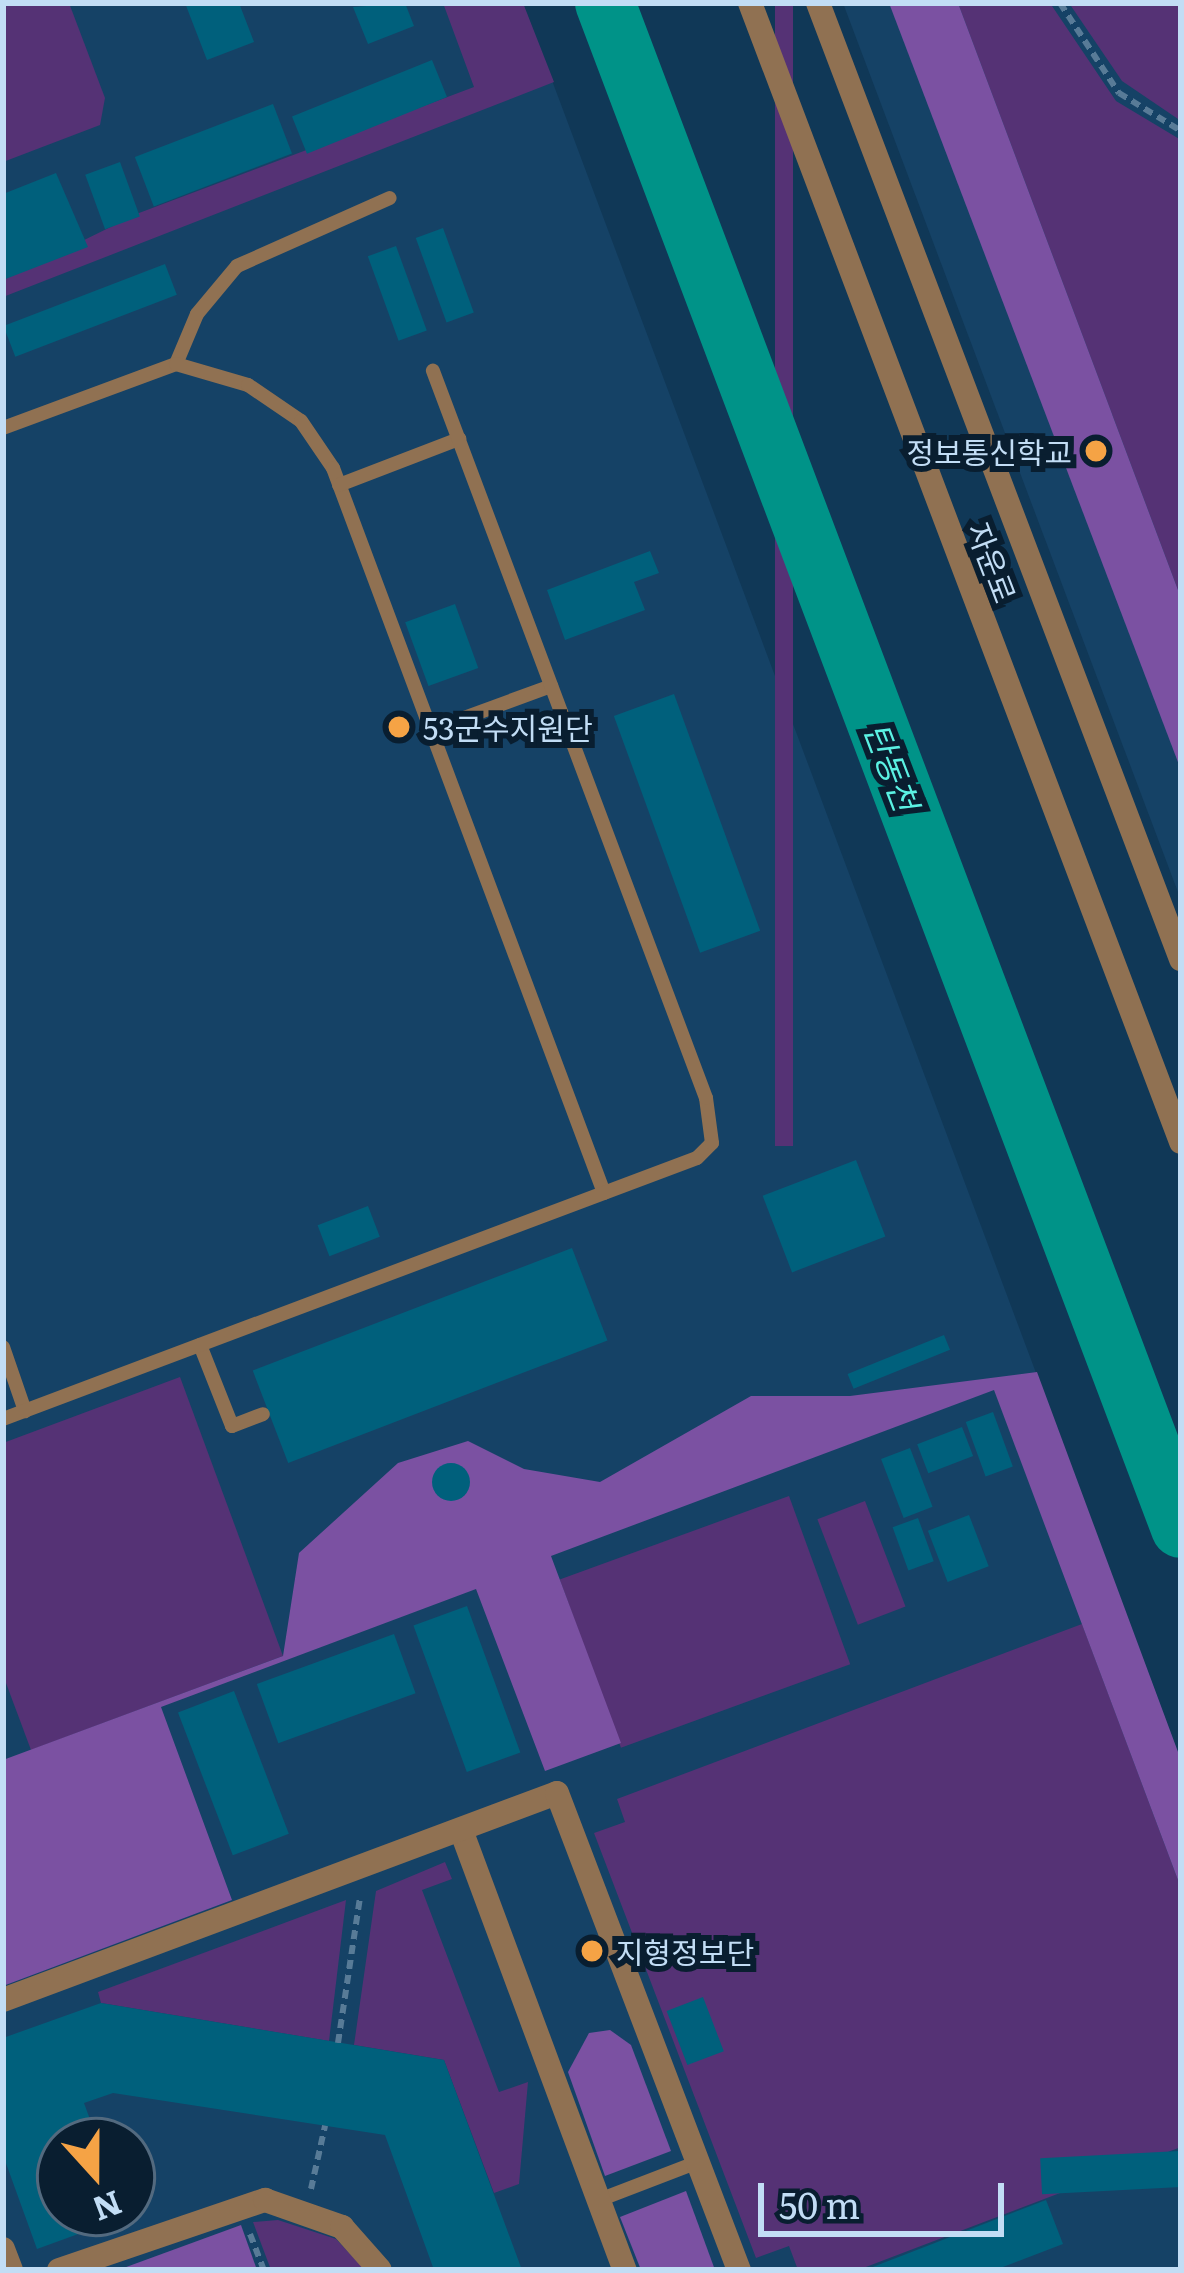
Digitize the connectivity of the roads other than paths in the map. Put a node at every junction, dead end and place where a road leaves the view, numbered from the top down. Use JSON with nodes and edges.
{"nodes":[{"id":1,"x":750,"y":3,"type":"edge"},
{"id":2,"x":818,"y":3,"type":"edge"},
{"id":3,"x":391,"y":198,"type":"dead end"},
{"id":4,"x":176,"y":364,"type":"junction"},
{"id":5,"x":433,"y":371,"type":"dead end"},
{"id":6,"x":3,"y":428,"type":"edge"},
{"id":7,"x":458,"y":439,"type":"junction"},
{"id":8,"x":339,"y":485,"type":"junction"},
{"id":9,"x":551,"y":686,"type":"junction"},
{"id":10,"x":431,"y":730,"type":"junction"},
{"id":11,"x":1181,"y":959,"type":"edge"},
{"id":12,"x":1181,"y":1142,"type":"edge"},
{"id":13,"x":604,"y":1193,"type":"junction"},
{"id":14,"x":200,"y":1345,"type":"junction"},
{"id":15,"x":3,"y":1347,"type":"edge"},
{"id":16,"x":25,"y":1411,"type":"junction"},
{"id":17,"x":263,"y":1414,"type":"dead end"},
{"id":18,"x":3,"y":1419,"type":"edge"},
{"id":19,"x":461,"y":1830,"type":"junction"},
{"id":20,"x":3,"y":2000,"type":"edge"},
{"id":21,"x":698,"y":2162,"type":"junction"},
{"id":22,"x":599,"y":2200,"type":"junction"},
{"id":23,"x":3,"y":2249,"type":"edge"},
{"id":24,"x":10,"y":2270,"type":"edge"},
{"id":25,"x":58,"y":2270,"type":"edge"},
{"id":26,"x":380,"y":2270,"type":"edge"},
{"id":27,"x":625,"y":2270,"type":"edge"},
{"id":28,"x":739,"y":2270,"type":"edge"}],
"edges":[{"from":1,"to":12,"type":"street","name":"자운로"},
{"from":2,"to":11,"type":"street","name":"자운로"},
{"from":3,"to":4,"type":"lane"},
{"from":4,"to":6,"type":"lane"},
{"from":4,"to":8,"type":"lane"},
{"from":5,"to":7,"type":"lane"},
{"from":7,"to":8,"type":"lane"},
{"from":7,"to":9,"type":"lane"},
{"from":8,"to":10,"type":"lane"},
{"from":9,"to":10,"type":"lane"},
{"from":9,"to":13,"type":"lane"},
{"from":10,"to":13,"type":"lane"},
{"from":13,"to":14,"type":"lane"},
{"from":14,"to":16,"type":"lane"},
{"from":14,"to":17,"type":"lane"},
{"from":15,"to":16,"type":"lane"},
{"from":16,"to":18,"type":"lane"},
{"from":19,"to":20,"type":"street"},
{"from":19,"to":21,"type":"street"},
{"from":19,"to":22,"type":"street"},
{"from":21,"to":22,"type":"lane"},
{"from":21,"to":28,"type":"street"},
{"from":22,"to":27,"type":"street"},
{"from":23,"to":24,"type":"street"},
{"from":25,"to":26,"type":"street"}]}
